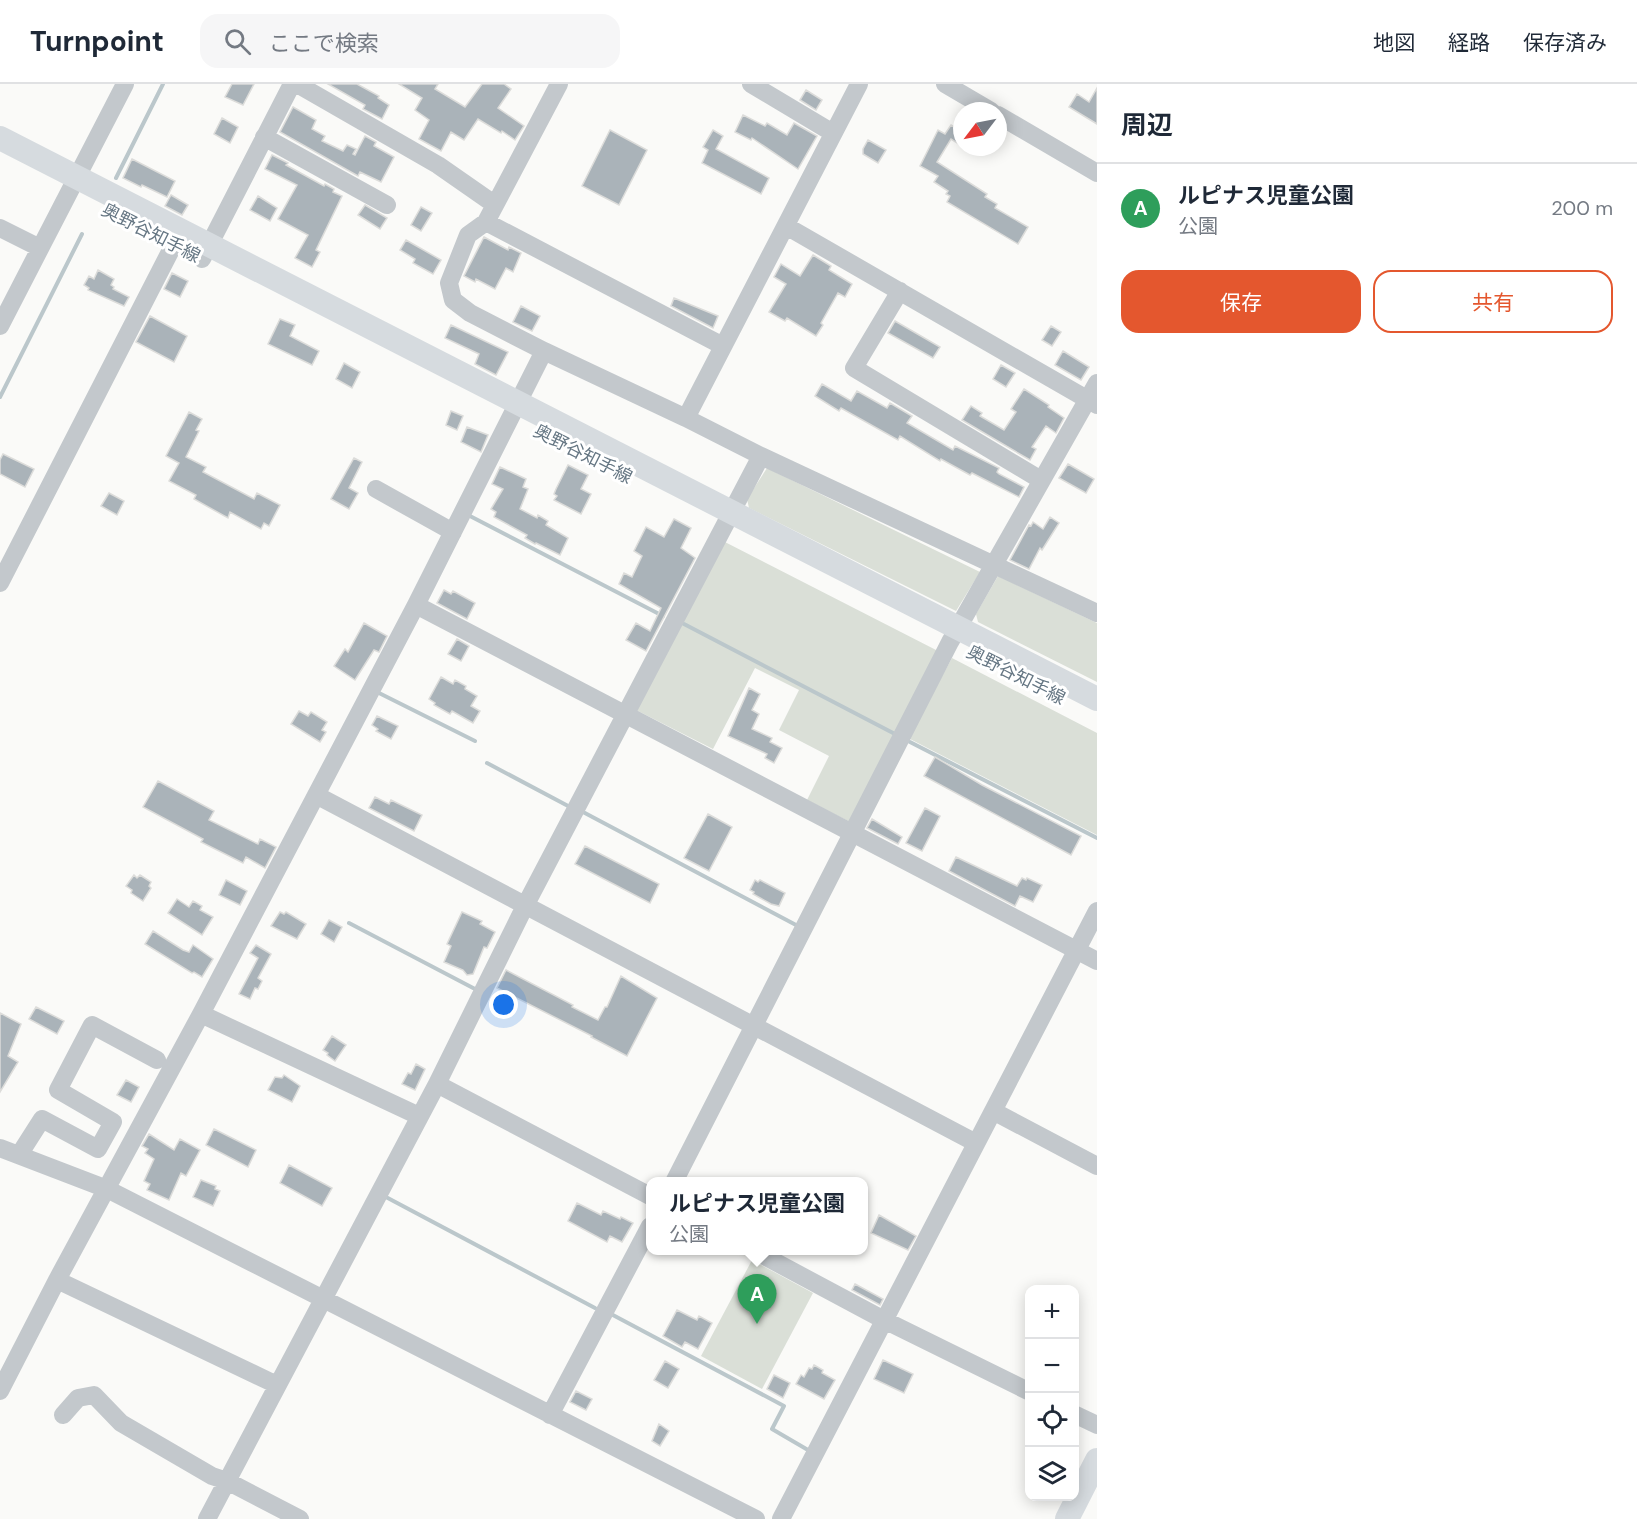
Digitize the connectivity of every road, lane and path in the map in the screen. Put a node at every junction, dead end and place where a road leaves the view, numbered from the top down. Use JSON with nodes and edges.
{"nodes":[{"id":1,"x":125,"y":84,"type":"edge"},
{"id":2,"x":292,"y":84,"type":"edge"},
{"id":3,"x":297,"y":84,"type":"edge"},
{"id":4,"x":751,"y":84,"type":"edge"},
{"id":5,"x":859,"y":84,"type":"edge"},
{"id":6,"x":945,"y":84,"type":"edge"},
{"id":7,"x":551,"y":87,"type":"edge"},
{"id":8,"x":976,"y":102,"type":"edge"},
{"id":9,"x":1007,"y":120,"type":"edge"},
{"id":10,"x":833,"y":133,"type":"junction"},
{"id":11,"x":264,"y":137,"type":"junction"},
{"id":12,"x":0,"y":138,"type":"edge"},
{"id":13,"x":0,"y":157,"type":"edge"},
{"id":14,"x":1097,"y":173,"type":"edge"},
{"id":15,"x":73,"y":185,"type":"junction"},
{"id":16,"x":494,"y":204,"type":"junction"},
{"id":17,"x":387,"y":205,"type":"dead end"},
{"id":18,"x":486,"y":222,"type":"junction"},
{"id":19,"x":786,"y":226,"type":"junction"},
{"id":20,"x":0,"y":228,"type":"edge"},
{"id":21,"x":174,"y":244,"type":"junction"},
{"id":22,"x":40,"y":248,"type":"junction"},
{"id":23,"x":205,"y":252,"type":"junction"},
{"id":24,"x":900,"y":291,"type":"junction"},
{"id":25,"x":0,"y":326,"type":"edge"},
{"id":26,"x":723,"y":346,"type":"junction"},
{"id":27,"x":544,"y":351,"type":"junction"},
{"id":28,"x":1097,"y":383,"type":"edge"},
{"id":29,"x":1092,"y":402,"type":"edge"},
{"id":30,"x":513,"y":410,"type":"junction"},
{"id":31,"x":686,"y":418,"type":"junction"},
{"id":32,"x":761,"y":456,"type":"junction"},
{"id":33,"x":1041,"y":480,"type":"junction"},
{"id":34,"x":376,"y":489,"type":"dead end"},
{"id":35,"x":728,"y":519,"type":"junction"},
{"id":36,"x":453,"y":532,"type":"junction"},
{"id":37,"x":993,"y":564,"type":"junction"},
{"id":38,"x":0,"y":584,"type":"edge"},
{"id":39,"x":416,"y":605,"type":"junction"},
{"id":40,"x":1097,"y":614,"type":"edge"},
{"id":41,"x":954,"y":635,"type":"junction"},
{"id":42,"x":1097,"y":699,"type":"edge"},
{"id":43,"x":627,"y":714,"type":"junction"},
{"id":44,"x":1097,"y":717,"type":"edge"},
{"id":45,"x":316,"y":795,"type":"junction"},
{"id":46,"x":854,"y":832,"type":"junction"},
{"id":47,"x":525,"y":906,"type":"junction"},
{"id":48,"x":1097,"y":911,"type":"edge"},
{"id":49,"x":1076,"y":950,"type":"junction"},
{"id":50,"x":1097,"y":961,"type":"edge"},
{"id":51,"x":201,"y":1014,"type":"junction"},
{"id":52,"x":753,"y":1026,"type":"junction"},
{"id":53,"x":157,"y":1060,"type":"dead end"},
{"id":54,"x":437,"y":1084,"type":"junction"},
{"id":55,"x":58,"y":1090,"type":"junction"},
{"id":56,"x":993,"y":1111,"type":"junction"},
{"id":57,"x":419,"y":1116,"type":"junction"},
{"id":58,"x":42,"y":1119,"type":"junction"},
{"id":59,"x":976,"y":1143,"type":"junction"},
{"id":60,"x":0,"y":1148,"type":"edge"},
{"id":61,"x":19,"y":1155,"type":"junction"},
{"id":62,"x":1097,"y":1166,"type":"edge"},
{"id":63,"x":677,"y":1177,"type":"edge"},
{"id":64,"x":107,"y":1189,"type":"junction"},
{"id":65,"x":646,"y":1193,"type":"edge"},
{"id":66,"x":646,"y":1235,"type":"edge"},
{"id":67,"x":761,"y":1255,"type":"edge"},
{"id":68,"x":57,"y":1280,"type":"junction"},
{"id":69,"x":322,"y":1299,"type":"junction"},
{"id":70,"x":884,"y":1320,"type":"junction"},
{"id":71,"x":277,"y":1385,"type":"junction"},
{"id":72,"x":1025,"y":1390,"type":"edge"},
{"id":73,"x":0,"y":1391,"type":"edge"},
{"id":74,"x":63,"y":1415,"type":"dead end"},
{"id":75,"x":550,"y":1415,"type":"junction"},
{"id":76,"x":1079,"y":1416,"type":"edge"},
{"id":77,"x":1097,"y":1425,"type":"edge"},
{"id":78,"x":1097,"y":1460,"type":"edge"},
{"id":79,"x":226,"y":1480,"type":"junction"},
{"id":80,"x":207,"y":1519,"type":"edge"},
{"id":81,"x":300,"y":1519,"type":"edge"},
{"id":82,"x":756,"y":1519,"type":"edge"},
{"id":83,"x":781,"y":1519,"type":"edge"},
{"id":84,"x":1067,"y":1519,"type":"edge"}],
"edges":[{"from":1,"to":15,"type":"street"},
{"from":2,"to":11,"type":"street"},
{"from":3,"to":16,"type":"street"},
{"from":4,"to":10,"type":"street"},
{"from":5,"to":10,"type":"street"},
{"from":6,"to":8,"type":"street"},
{"from":7,"to":16,"type":"street"},
{"from":9,"to":14,"type":"street"},
{"from":10,"to":19,"type":"street"},
{"from":11,"to":17,"type":"street"},
{"from":11,"to":23,"type":"street"},
{"from":12,"to":15,"type":"main road"},
{"from":13,"to":15,"type":"main road"},
{"from":15,"to":21,"type":"main road","name":"奥野谷知手線"},
{"from":15,"to":22,"type":"street"},
{"from":15,"to":23,"type":"main road","name":"奥野谷知手線"},
{"from":16,"to":18,"type":"street"},
{"from":18,"to":26,"type":"street"},
{"from":18,"to":27,"type":"street"},
{"from":19,"to":24,"type":"street"},
{"from":19,"to":26,"type":"street"},
{"from":20,"to":22,"type":"street"},
{"from":21,"to":23,"type":"main road","name":"奥野谷知手線"},
{"from":21,"to":38,"type":"street"},
{"from":22,"to":25,"type":"street"},
{"from":23,"to":30,"type":"main road","name":"奥野谷知手線"},
{"from":24,"to":29,"type":"street"},
{"from":24,"to":33,"type":"street"},
{"from":26,"to":31,"type":"street"},
{"from":27,"to":30,"type":"street"},
{"from":27,"to":31,"type":"street"},
{"from":28,"to":29,"type":"street"},
{"from":29,"to":33,"type":"street"},
{"from":30,"to":35,"type":"main road","name":"奥野谷知手線"},
{"from":30,"to":36,"type":"street"},
{"from":31,"to":32,"type":"street"},
{"from":32,"to":35,"type":"street"},
{"from":32,"to":37,"type":"street"},
{"from":33,"to":37,"type":"street"},
{"from":34,"to":36,"type":"street"},
{"from":35,"to":41,"type":"main road","name":"奥野谷知手線"},
{"from":35,"to":43,"type":"street"},
{"from":36,"to":39,"type":"street"},
{"from":37,"to":40,"type":"street"},
{"from":37,"to":41,"type":"street"},
{"from":39,"to":43,"type":"street"},
{"from":39,"to":45,"type":"street"},
{"from":41,"to":42,"type":"main road","name":"奥野谷知手線"},
{"from":41,"to":44,"type":"main road","name":"奥野谷知手線"},
{"from":41,"to":46,"type":"street"},
{"from":43,"to":46,"type":"street"},
{"from":43,"to":47,"type":"street"},
{"from":45,"to":47,"type":"street"},
{"from":45,"to":51,"type":"street"},
{"from":46,"to":49,"type":"street"},
{"from":46,"to":52,"type":"street"},
{"from":47,"to":52,"type":"street"},
{"from":47,"to":54,"type":"street"},
{"from":48,"to":49,"type":"street"},
{"from":49,"to":50,"type":"street"},
{"from":49,"to":56,"type":"street"},
{"from":51,"to":57,"type":"street"},
{"from":51,"to":64,"type":"street"},
{"from":52,"to":59,"type":"street"},
{"from":52,"to":63,"type":"street"},
{"from":53,"to":55,"type":"street"},
{"from":54,"to":57,"type":"street"},
{"from":54,"to":65,"type":"street"},
{"from":55,"to":58,"type":"street"},
{"from":55,"to":58,"type":"street"},
{"from":56,"to":59,"type":"street"},
{"from":56,"to":62,"type":"street"},
{"from":57,"to":69,"type":"street"},
{"from":58,"to":61,"type":"street"},
{"from":59,"to":70,"type":"street"},
{"from":60,"to":61,"type":"street"},
{"from":61,"to":64,"type":"street"},
{"from":64,"to":68,"type":"street"},
{"from":64,"to":69,"type":"street"},
{"from":66,"to":75,"type":"street"},
{"from":67,"to":70,"type":"street"},
{"from":68,"to":71,"type":"street"},
{"from":68,"to":73,"type":"street"},
{"from":69,"to":71,"type":"street"},
{"from":69,"to":75,"type":"street"},
{"from":70,"to":72,"type":"street"},
{"from":70,"to":83,"type":"street"},
{"from":71,"to":79,"type":"street"},
{"from":74,"to":79,"type":"street"},
{"from":75,"to":82,"type":"street"},
{"from":76,"to":77,"type":"street"},
{"from":78,"to":84,"type":"main road"},
{"from":79,"to":80,"type":"street"},
{"from":79,"to":81,"type":"street"}]}
